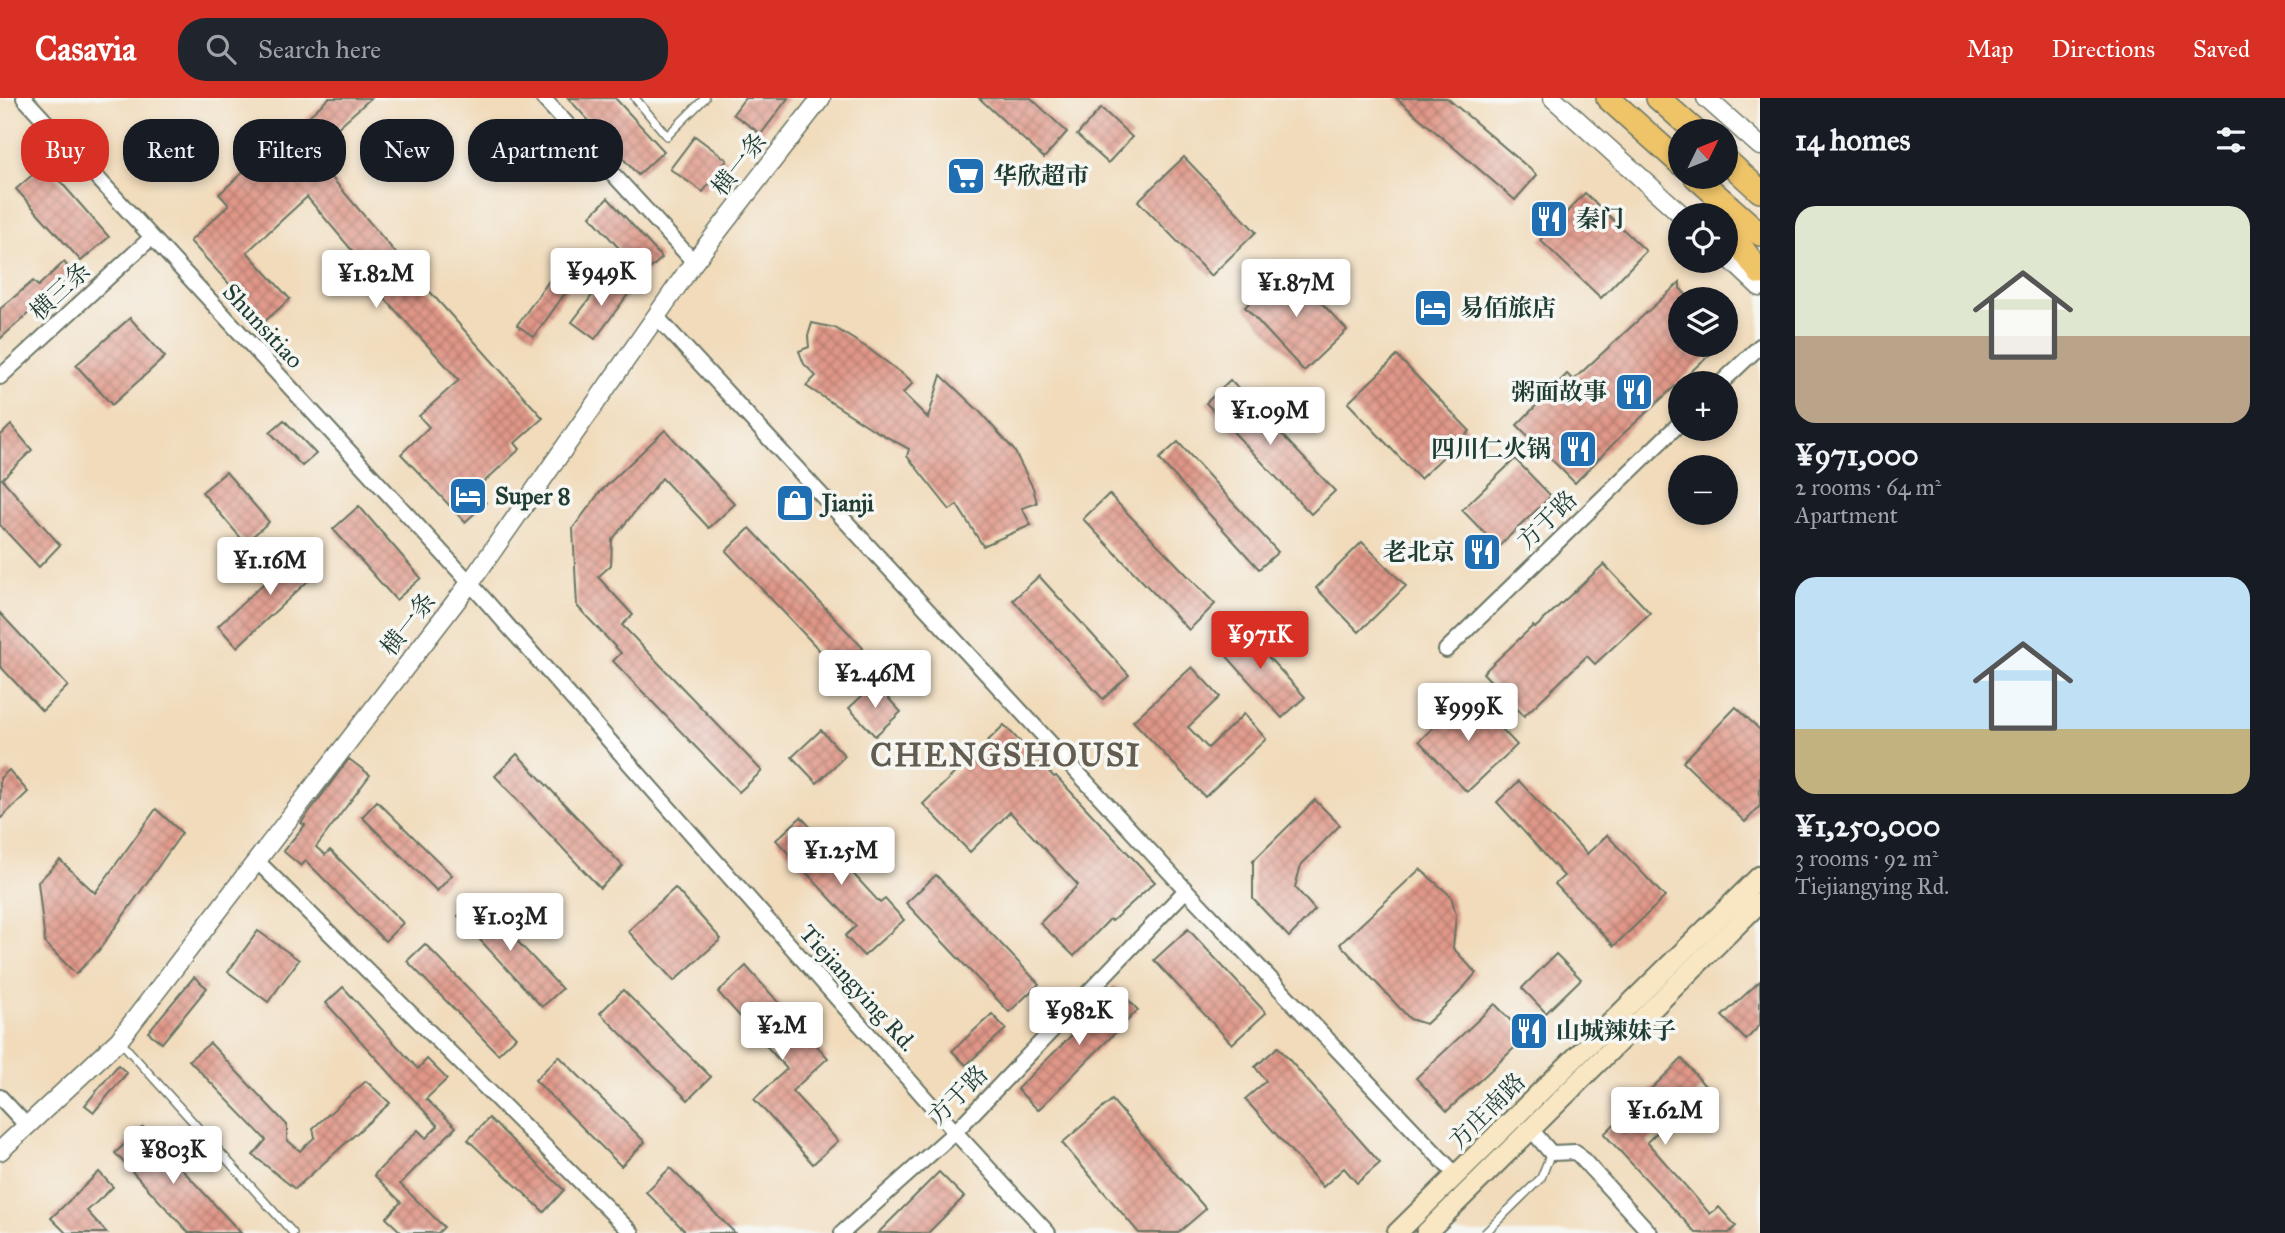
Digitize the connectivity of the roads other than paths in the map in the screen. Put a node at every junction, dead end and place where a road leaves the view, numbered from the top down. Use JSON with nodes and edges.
{"nodes":[{"id":1,"x":24,"y":98,"type":"edge"},
{"id":2,"x":543,"y":98,"type":"edge"},
{"id":3,"x":635,"y":98,"type":"edge"},
{"id":4,"x":705,"y":98,"type":"edge"},
{"id":5,"x":821,"y":98,"type":"edge"},
{"id":6,"x":1553,"y":98,"type":"edge"},
{"id":7,"x":1608,"y":98,"type":"edge"},
{"id":8,"x":1658,"y":98,"type":"edge"},
{"id":9,"x":1706,"y":98,"type":"edge"},
{"id":10,"x":1682,"y":119,"type":"edge"},
{"id":11,"x":1760,"y":146,"type":"edge"},
{"id":12,"x":1668,"y":153,"type":"edge"},
{"id":13,"x":1738,"y":171,"type":"edge"},
{"id":14,"x":1709,"y":189,"type":"edge"},
{"id":15,"x":1760,"y":191,"type":"edge"},
{"id":16,"x":1669,"y":203,"type":"edge"},
{"id":17,"x":1760,"y":234,"type":"edge"},
{"id":18,"x":151,"y":237,"type":"junction"},
{"id":19,"x":1738,"y":243,"type":"edge"},
{"id":20,"x":694,"y":262,"type":"junction"},
{"id":21,"x":1738,"y":266,"type":"edge"},
{"id":22,"x":1760,"y":273,"type":"edge"},
{"id":23,"x":1760,"y":287,"type":"edge"},
{"id":24,"x":656,"y":316,"type":"junction"},
{"id":25,"x":1760,"y":345,"type":"edge"},
{"id":26,"x":1733,"y":371,"type":"edge"},
{"id":27,"x":0,"y":377,"type":"edge"},
{"id":28,"x":1668,"y":435,"type":"edge"},
{"id":29,"x":470,"y":583,"type":"junction"},
{"id":30,"x":1446,"y":650,"type":"dead end"},
{"id":31,"x":256,"y":860,"type":"junction"},
{"id":32,"x":1760,"y":876,"type":"edge"},
{"id":33,"x":1186,"y":890,"type":"junction"},
{"id":34,"x":1760,"y":902,"type":"edge"},
{"id":35,"x":119,"y":1040,"type":"junction"},
{"id":36,"x":0,"y":1097,"type":"edge"},
{"id":37,"x":27,"y":1126,"type":"junction"},
{"id":38,"x":1531,"y":1129,"type":"junction"},
{"id":39,"x":955,"y":1132,"type":"junction"},
{"id":40,"x":0,"y":1152,"type":"edge"},
{"id":41,"x":1552,"y":1153,"type":"junction"},
{"id":42,"x":1457,"y":1176,"type":"junction"},
{"id":43,"x":293,"y":1233,"type":"edge"},
{"id":44,"x":632,"y":1233,"type":"edge"},
{"id":45,"x":842,"y":1233,"type":"edge"},
{"id":46,"x":1048,"y":1233,"type":"edge"},
{"id":47,"x":1397,"y":1233,"type":"edge"},
{"id":48,"x":1426,"y":1233,"type":"edge"},
{"id":49,"x":1485,"y":1233,"type":"edge"},
{"id":50,"x":1650,"y":1233,"type":"edge"}],
"edges":[{"from":1,"to":18,"type":"street","name":"Shunsitiao"},
{"from":2,"to":20,"type":"street"},
{"from":3,"to":4,"type":"lane"},
{"from":5,"to":20,"type":"street","name":"横一条"},
{"from":6,"to":16,"type":"street"},
{"from":7,"to":12,"type":"highway"},
{"from":8,"to":10,"type":"highway"},
{"from":9,"to":11,"type":"street"},
{"from":13,"to":15,"type":"highway"},
{"from":14,"to":17,"type":"highway"},
{"from":18,"to":27,"type":"street","name":"横三条"},
{"from":18,"to":29,"type":"street","name":"Shunsitiao"},
{"from":19,"to":22,"type":"highway"},
{"from":20,"to":24,"type":"street","name":"横一条"},
{"from":21,"to":23,"type":"street"},
{"from":24,"to":29,"type":"street","name":"横一条"},
{"from":24,"to":33,"type":"street"},
{"from":25,"to":26,"type":"street"},
{"from":28,"to":30,"type":"street","name":"方于路"},
{"from":29,"to":31,"type":"street","name":"横一条"},
{"from":29,"to":39,"type":"street","name":"Tiejiangying Rd."},
{"from":31,"to":35,"type":"street","name":"横一条"},
{"from":31,"to":44,"type":"street"},
{"from":32,"to":42,"type":"main road","name":"方庄南路"},
{"from":33,"to":39,"type":"street","name":"方于路"},
{"from":33,"to":42,"type":"street"},
{"from":34,"to":38,"type":"main road","name":"方庄南路"},
{"from":35,"to":37,"type":"street","name":"横一条"},
{"from":35,"to":43,"type":"lane"},
{"from":36,"to":37,"type":"street"},
{"from":37,"to":40,"type":"street","name":"横一条"},
{"from":38,"to":41,"type":"street"},
{"from":38,"to":48,"type":"main road","name":"方庄南路"},
{"from":39,"to":45,"type":"street","name":"方于路"},
{"from":39,"to":46,"type":"street","name":"Tiejiangying Rd."},
{"from":41,"to":49,"type":"lane"},
{"from":41,"to":50,"type":"street"},
{"from":42,"to":47,"type":"main road","name":"方庄南路"}]}
